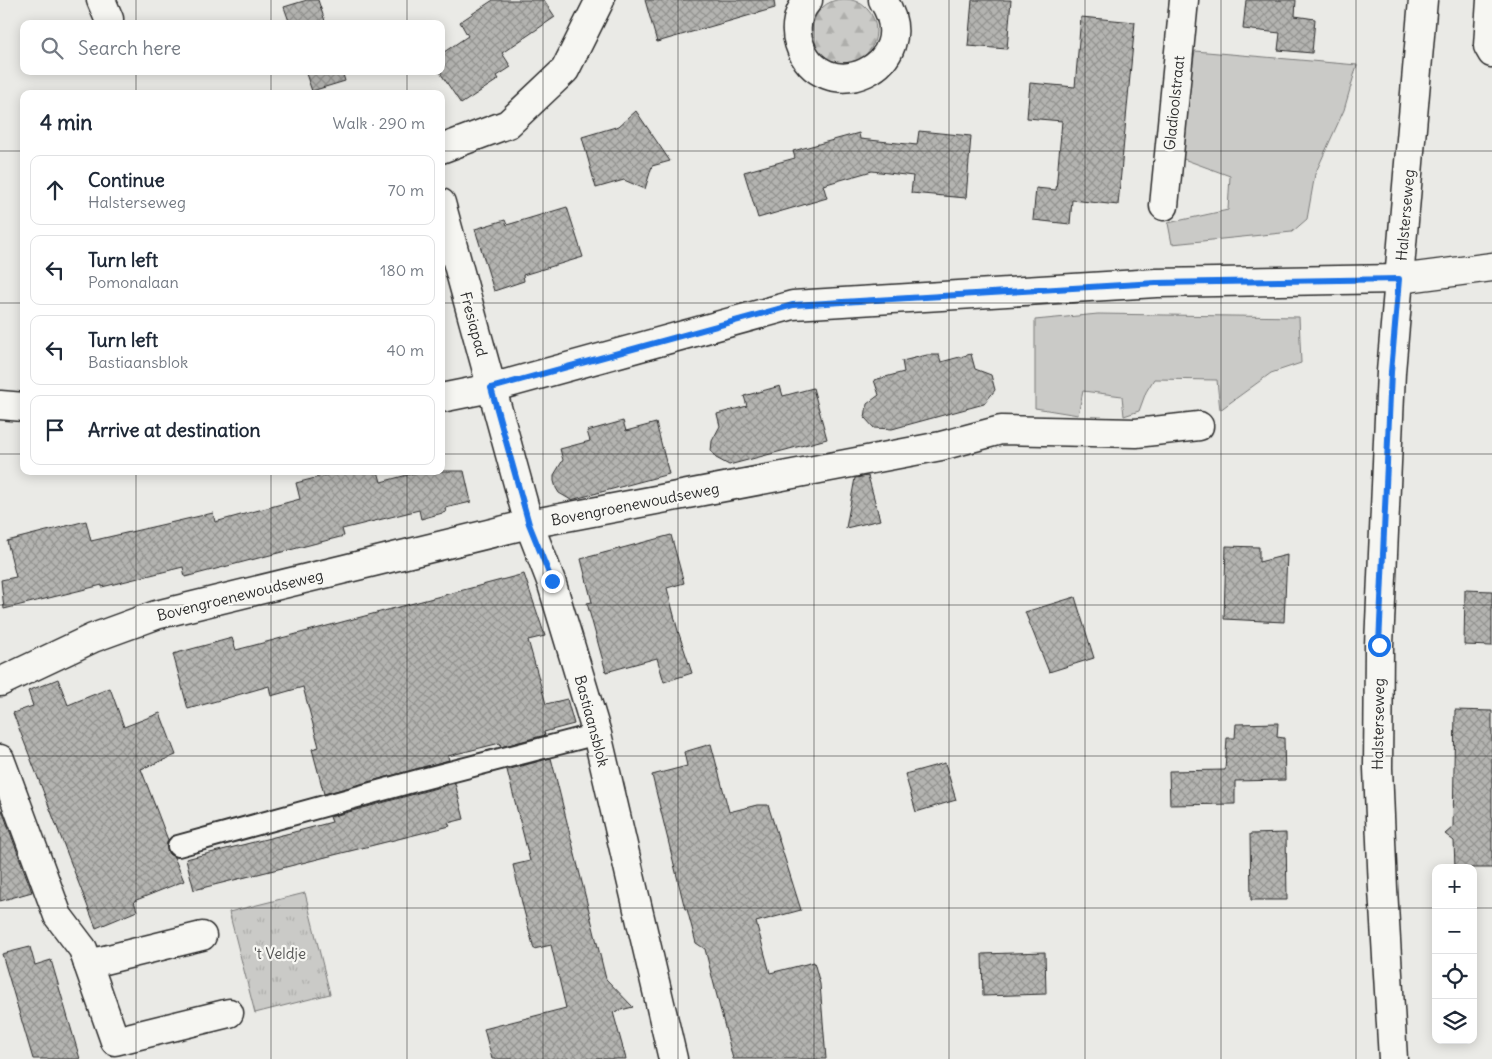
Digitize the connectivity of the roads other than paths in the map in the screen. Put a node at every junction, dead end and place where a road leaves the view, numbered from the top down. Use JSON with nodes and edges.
{"nodes":[{"id":1,"x":600,"y":0,"type":"edge"},
{"id":2,"x":808,"y":0,"type":"edge"},
{"id":3,"x":883,"y":0,"type":"edge"},
{"id":4,"x":1184,"y":0,"type":"edge"},
{"id":5,"x":1424,"y":0,"type":"edge"},
{"id":6,"x":1491,"y":0,"type":"edge"},
{"id":7,"x":1492,"y":53,"type":"edge"},
{"id":8,"x":445,"y":148,"type":"edge"},
{"id":9,"x":1164,"y":206,"type":"dead end"},
{"id":10,"x":445,"y":218,"type":"edge"},
{"id":11,"x":1492,"y":267,"type":"edge"},
{"id":12,"x":1399,"y":279,"type":"junction"},
{"id":13,"x":491,"y":388,"type":"junction"},
{"id":14,"x":445,"y":397,"type":"edge"},
{"id":15,"x":0,"y":406,"type":"edge"},
{"id":16,"x":20,"y":407,"type":"edge"},
{"id":17,"x":1199,"y":426,"type":"dead end"},
{"id":18,"x":529,"y":524,"type":"junction"},
{"id":19,"x":0,"y":682,"type":"edge"},
{"id":20,"x":598,"y":734,"type":"junction"},
{"id":21,"x":2,"y":773,"type":"edge"},
{"id":22,"x":178,"y":846,"type":"dead end"},
{"id":23,"x":202,"y":936,"type":"dead end"},
{"id":24,"x":88,"y":964,"type":"junction"},
{"id":25,"x":229,"y":1014,"type":"dead end"},
{"id":26,"x":673,"y":1059,"type":"edge"},
{"id":27,"x":1393,"y":1059,"type":"edge"}],
"edges":[{"from":1,"to":8,"type":"street"},
{"from":2,"to":3,"type":"street"},
{"from":4,"to":9,"type":"street","name":"Gladioolstraat"},
{"from":5,"to":12,"type":"street","name":"Halsterseweg"},
{"from":6,"to":7,"type":"street"},
{"from":10,"to":13,"type":"street","name":"Fresiapad"},
{"from":11,"to":12,"type":"street"},
{"from":12,"to":13,"type":"street"},
{"from":12,"to":27,"type":"street","name":"Halsterseweg"},
{"from":13,"to":14,"type":"street"},
{"from":13,"to":18,"type":"street","name":"Bastiaansblok"},
{"from":15,"to":16,"type":"street"},
{"from":17,"to":18,"type":"street","name":"Bovengroenewoudseweg"},
{"from":18,"to":19,"type":"street","name":"Bovengroenewoudseweg"},
{"from":18,"to":20,"type":"street","name":"Bastiaansblok"},
{"from":20,"to":22,"type":"lane"},
{"from":20,"to":26,"type":"street","name":"Bastiaansblok"},
{"from":21,"to":24,"type":"street"},
{"from":23,"to":24,"type":"street"},
{"from":24,"to":25,"type":"street"}]}
